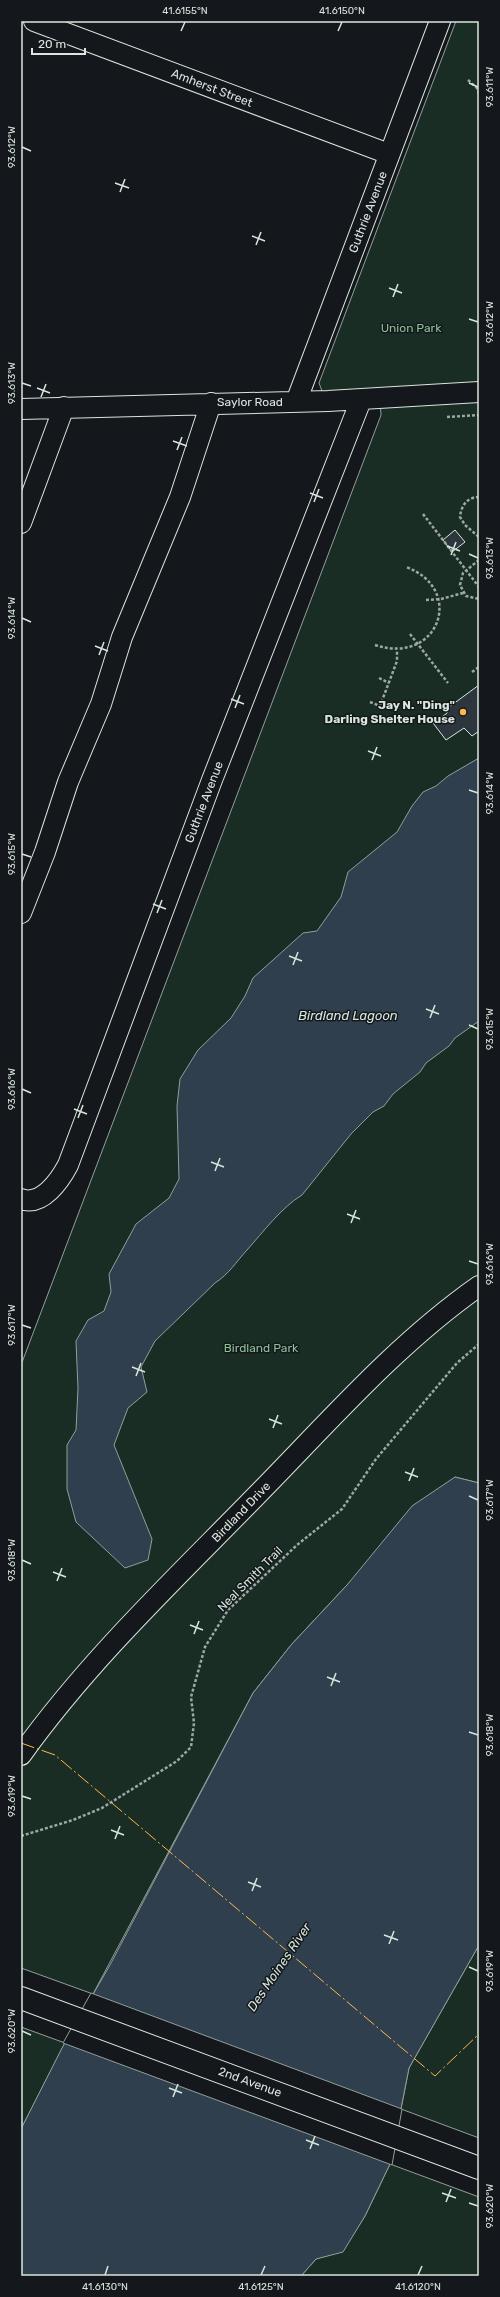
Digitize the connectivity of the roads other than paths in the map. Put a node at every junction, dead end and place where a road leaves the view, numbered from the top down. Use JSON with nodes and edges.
{"nodes":[{"id":1,"x":34,"y":21,"type":"edge"},
{"id":2,"x":440,"y":21,"type":"edge"},
{"id":3,"x":389,"y":154,"type":"junction"},
{"id":4,"x":479,"y":392,"type":"edge"},
{"id":5,"x":361,"y":400,"type":"junction"},
{"id":6,"x":296,"y":402,"type":"junction"},
{"id":7,"x":211,"y":403,"type":"junction"},
{"id":8,"x":64,"y":408,"type":"junction"},
{"id":9,"x":21,"y":409,"type":"edge"},
{"id":10,"x":21,"y":523,"type":"edge"},
{"id":11,"x":21,"y":913,"type":"edge"},
{"id":12,"x":30,"y":1198,"type":"edge"},
{"id":13,"x":479,"y":1286,"type":"edge"},
{"id":14,"x":21,"y":1755,"type":"edge"},
{"id":15,"x":28,"y":2000,"type":"edge"},
{"id":16,"x":479,"y":2168,"type":"edge"}],
"edges":[{"from":1,"to":3,"type":"street","name":"Amherst Street"},
{"from":2,"to":3,"type":"street","name":"Guthrie Avenue"},
{"from":3,"to":6,"type":"street","name":"Guthrie Avenue"},
{"from":4,"to":5,"type":"street","name":"Saylor Road"},
{"from":5,"to":6,"type":"street","name":"Saylor Road"},
{"from":5,"to":12,"type":"street","name":"Guthrie Avenue"},
{"from":6,"to":7,"type":"street","name":"Saylor Road"},
{"from":7,"to":8,"type":"street","name":"Saylor Road"},
{"from":7,"to":11,"type":"street"},
{"from":8,"to":9,"type":"street","name":"Saylor Road"},
{"from":8,"to":10,"type":"street"},
{"from":13,"to":14,"type":"street","name":"Birdland Drive"},
{"from":15,"to":16,"type":"main road","name":"2nd Avenue"}]}
